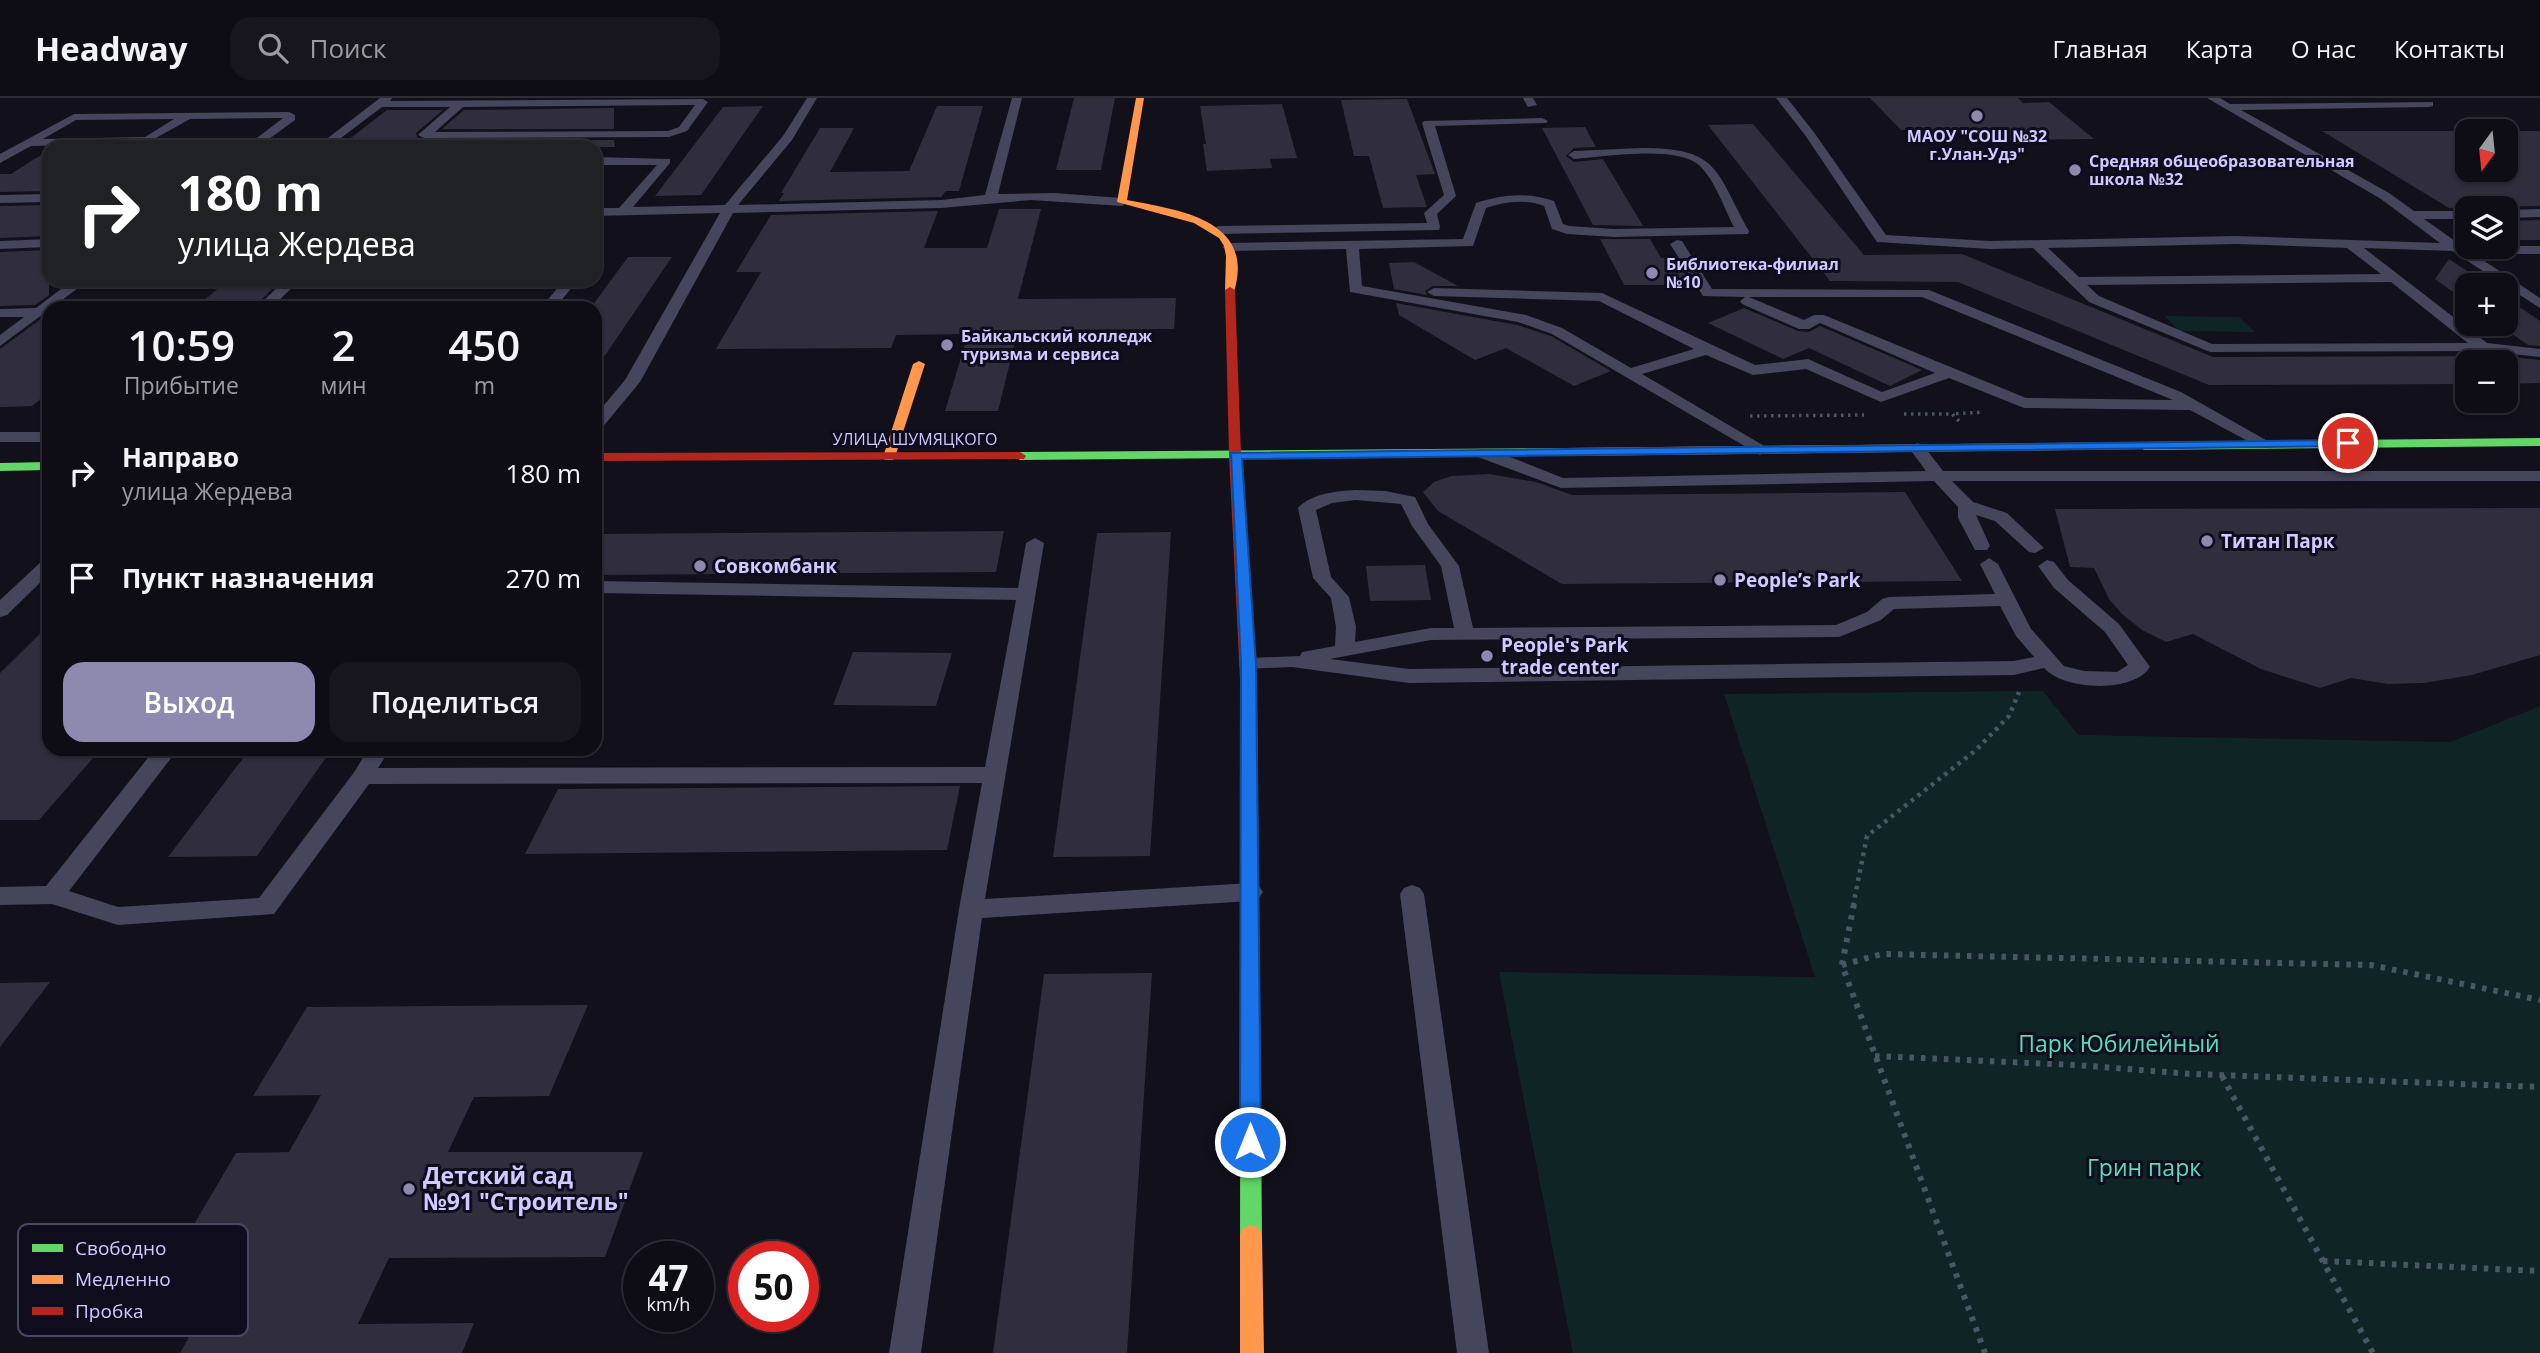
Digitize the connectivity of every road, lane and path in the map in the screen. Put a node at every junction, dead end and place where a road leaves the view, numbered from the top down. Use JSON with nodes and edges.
{"nodes":[{"id":1,"x":811,"y":98,"type":"edge"},
{"id":2,"x":1017,"y":98,"type":"edge"},
{"id":3,"x":1140,"y":98,"type":"edge"},
{"id":4,"x":1781,"y":98,"type":"edge"},
{"id":5,"x":2212,"y":98,"type":"edge"},
{"id":6,"x":384,"y":101,"type":"edge"},
{"id":7,"x":461,"y":103,"type":"junction"},
{"id":8,"x":589,"y":104,"type":"junction"},
{"id":9,"x":2428,"y":104,"type":"dead end"},
{"id":10,"x":2229,"y":107,"type":"junction"},
{"id":11,"x":189,"y":115,"type":"junction"},
{"id":12,"x":1542,"y":121,"type":"dead end"},
{"id":13,"x":558,"y":134,"type":"junction"},
{"id":14,"x":147,"y":140,"type":"edge"},
{"id":15,"x":261,"y":140,"type":"edge"},
{"id":16,"x":331,"y":140,"type":"edge"},
{"id":17,"x":552,"y":140,"type":"edge"},
{"id":18,"x":28,"y":143,"type":"junction"},
{"id":19,"x":42,"y":143,"type":"edge"},
{"id":20,"x":1574,"y":155,"type":"dead end"},
{"id":21,"x":0,"y":159,"type":"edge"},
{"id":22,"x":602,"y":161,"type":"edge"},
{"id":23,"x":991,"y":197,"type":"junction"},
{"id":24,"x":42,"y":198,"type":"edge"},
{"id":25,"x":0,"y":199,"type":"edge"},
{"id":26,"x":1122,"y":202,"type":"junction"},
{"id":27,"x":729,"y":208,"type":"junction"},
{"id":28,"x":623,"y":211,"type":"junction"},
{"id":29,"x":602,"y":212,"type":"edge"},
{"id":30,"x":2518,"y":214,"type":"edge"},
{"id":31,"x":2540,"y":214,"type":"edge"},
{"id":32,"x":2410,"y":215,"type":"junction"},
{"id":33,"x":2455,"y":215,"type":"edge"},
{"id":34,"x":1218,"y":230,"type":"junction"},
{"id":35,"x":42,"y":243,"type":"edge"},
{"id":36,"x":1678,"y":244,"type":"dead end"},
{"id":37,"x":2036,"y":244,"type":"junction"},
{"id":38,"x":0,"y":245,"type":"edge"},
{"id":39,"x":1352,"y":245,"type":"junction"},
{"id":40,"x":2352,"y":245,"type":"junction"},
{"id":41,"x":1229,"y":247,"type":"junction"},
{"id":42,"x":2455,"y":247,"type":"edge"},
{"id":43,"x":2455,"y":248,"type":"edge"},
{"id":44,"x":2518,"y":249,"type":"edge"},
{"id":45,"x":2540,"y":250,"type":"edge"},
{"id":46,"x":2472,"y":259,"type":"edge"},
{"id":47,"x":2395,"y":278,"type":"junction"},
{"id":48,"x":2075,"y":281,"type":"junction"},
{"id":49,"x":73,"y":287,"type":"edge"},
{"id":50,"x":286,"y":287,"type":"edge"},
{"id":51,"x":565,"y":287,"type":"edge"},
{"id":52,"x":1355,"y":289,"type":"junction"},
{"id":53,"x":54,"y":301,"type":"edge"},
{"id":54,"x":270,"y":301,"type":"edge"},
{"id":55,"x":554,"y":301,"type":"edge"},
{"id":56,"x":1747,"y":301,"type":"dead end"},
{"id":57,"x":2540,"y":304,"type":"edge"},
{"id":58,"x":42,"y":310,"type":"edge"},
{"id":59,"x":39,"y":312,"type":"junction"},
{"id":60,"x":0,"y":313,"type":"edge"},
{"id":61,"x":0,"y":342,"type":"edge"},
{"id":62,"x":2483,"y":347,"type":"junction"},
{"id":63,"x":1707,"y":349,"type":"junction"},
{"id":64,"x":2540,"y":354,"type":"edge"},
{"id":65,"x":919,"y":364,"type":"dead end"},
{"id":66,"x":1629,"y":373,"type":"junction"},
{"id":67,"x":1949,"y":373,"type":"junction"},
{"id":68,"x":2194,"y":405,"type":"junction"},
{"id":69,"x":1897,"y":414,"type":"dead end"},
{"id":70,"x":1952,"y":414,"type":"dead end"},
{"id":71,"x":1870,"y":415,"type":"dead end"},
{"id":72,"x":1704,"y":417,"type":"junction"},
{"id":73,"x":602,"y":418,"type":"edge"},
{"id":74,"x":0,"y":437,"type":"edge"},
{"id":75,"x":42,"y":437,"type":"edge"},
{"id":76,"x":2540,"y":442,"type":"edge"},
{"id":77,"x":2265,"y":444,"type":"junction"},
{"id":78,"x":1917,"y":448,"type":"junction"},
{"id":79,"x":1760,"y":450,"type":"junction"},
{"id":80,"x":1483,"y":453,"type":"junction"},
{"id":81,"x":1235,"y":456,"type":"junction"},
{"id":82,"x":602,"y":457,"type":"edge"},
{"id":83,"x":888,"y":457,"type":"junction"},
{"id":84,"x":42,"y":466,"type":"edge"},
{"id":85,"x":0,"y":467,"type":"edge"},
{"id":86,"x":2540,"y":476,"type":"edge"},
{"id":87,"x":1939,"y":477,"type":"junction"},
{"id":88,"x":1967,"y":506,"type":"junction"},
{"id":89,"x":1035,"y":543,"type":"dead end"},
{"id":90,"x":2035,"y":548,"type":"dead end"},
{"id":91,"x":2047,"y":566,"type":"dead end"},
{"id":92,"x":42,"y":571,"type":"edge"},
{"id":93,"x":602,"y":587,"type":"edge"},
{"id":94,"x":1026,"y":594,"type":"junction"},
{"id":95,"x":2007,"y":600,"type":"junction"},
{"id":96,"x":0,"y":611,"type":"edge"},
{"id":97,"x":1465,"y":634,"type":"junction"},
{"id":98,"x":1345,"y":650,"type":"junction"},
{"id":99,"x":1292,"y":661,"type":"junction"},
{"id":100,"x":2047,"y":661,"type":"junction"},
{"id":101,"x":1249,"y":664,"type":"junction"},
{"id":102,"x":2019,"y":692,"type":"dead end"},
{"id":103,"x":161,"y":756,"type":"edge"},
{"id":104,"x":375,"y":756,"type":"edge"},
{"id":105,"x":994,"y":775,"type":"junction"},
{"id":106,"x":363,"y":776,"type":"junction"},
{"id":107,"x":1251,"y":892,"type":"junction"},
{"id":108,"x":1412,"y":894,"type":"dead end"},
{"id":109,"x":52,"y":895,"type":"junction"},
{"id":110,"x":0,"y":896,"type":"edge"},
{"id":111,"x":971,"y":909,"type":"junction"},
{"id":112,"x":1842,"y":965,"type":"junction"},
{"id":113,"x":2540,"y":1000,"type":"edge"},
{"id":114,"x":1875,"y":1056,"type":"junction"},
{"id":115,"x":2222,"y":1075,"type":"junction"},
{"id":116,"x":2540,"y":1087,"type":"edge"},
{"id":117,"x":2323,"y":1261,"type":"junction"},
{"id":118,"x":2540,"y":1271,"type":"edge"},
{"id":119,"x":905,"y":1353,"type":"edge"},
{"id":120,"x":1252,"y":1353,"type":"edge"},
{"id":121,"x":1473,"y":1353,"type":"edge"},
{"id":122,"x":1985,"y":1353,"type":"edge"},
{"id":123,"x":2373,"y":1353,"type":"edge"}],
"edges":[{"from":1,"to":27,"type":"lane"},
{"from":2,"to":23,"type":"lane"},
{"from":3,"to":26,"type":"main road"},
{"from":4,"to":37,"type":"lane"},
{"from":5,"to":10,"type":"lane"},
{"from":6,"to":7,"type":"lane"},
{"from":6,"to":16,"type":"lane"},
{"from":7,"to":8,"type":"lane"},
{"from":7,"to":13,"type":"lane"},
{"from":8,"to":13,"type":"lane"},
{"from":8,"to":13,"type":"lane"},
{"from":9,"to":10,"type":"lane"},
{"from":10,"to":32,"type":"lane"},
{"from":11,"to":14,"type":"lane"},
{"from":11,"to":15,"type":"lane"},
{"from":11,"to":18,"type":"lane"},
{"from":12,"to":34,"type":"lane"},
{"from":13,"to":17,"type":"lane"},
{"from":18,"to":19,"type":"lane"},
{"from":18,"to":21,"type":"lane"},
{"from":20,"to":39,"type":"lane"},
{"from":22,"to":28,"type":"lane"},
{"from":23,"to":26,"type":"lane"},
{"from":23,"to":27,"type":"lane"},
{"from":24,"to":25,"type":"lane"},
{"from":26,"to":34,"type":"main road"},
{"from":27,"to":28,"type":"lane"},
{"from":27,"to":73,"type":"lane"},
{"from":28,"to":29,"type":"lane"},
{"from":30,"to":31,"type":"lane"},
{"from":32,"to":33,"type":"lane"},
{"from":32,"to":42,"type":"lane"},
{"from":34,"to":41,"type":"main road"},
{"from":35,"to":38,"type":"lane"},
{"from":36,"to":68,"type":"lane"},
{"from":37,"to":40,"type":"lane"},
{"from":37,"to":48,"type":"lane"},
{"from":39,"to":41,"type":"lane"},
{"from":39,"to":52,"type":"lane"},
{"from":40,"to":43,"type":"lane"},
{"from":40,"to":47,"type":"lane"},
{"from":41,"to":81,"type":"main road"},
{"from":44,"to":45,"type":"lane"},
{"from":46,"to":57,"type":"lane"},
{"from":47,"to":48,"type":"lane"},
{"from":47,"to":62,"type":"lane"},
{"from":48,"to":62,"type":"lane"},
{"from":49,"to":53,"type":"lane"},
{"from":50,"to":54,"type":"lane"},
{"from":51,"to":55,"type":"lane"},
{"from":52,"to":63,"type":"lane"},
{"from":52,"to":66,"type":"lane"},
{"from":56,"to":67,"type":"lane"},
{"from":58,"to":59,"type":"lane"},
{"from":59,"to":60,"type":"lane"},
{"from":59,"to":61,"type":"lane"},
{"from":62,"to":64,"type":"lane"},
{"from":63,"to":66,"type":"lane"},
{"from":63,"to":67,"type":"lane"},
{"from":65,"to":83,"type":"main road"},
{"from":66,"to":72,"type":"lane"},
{"from":67,"to":68,"type":"lane"},
{"from":68,"to":77,"type":"lane"},
{"from":69,"to":70,"type":"path"},
{"from":71,"to":72,"type":"path"},
{"from":72,"to":79,"type":"lane"},
{"from":74,"to":75,"type":"lane"},
{"from":76,"to":77,"type":"main road","name":"УЛИЦА ШУМЯЦКОГО"},
{"from":77,"to":78,"type":"main road","name":"УЛИЦА ШУМЯЦКОГО"},
{"from":78,"to":79,"type":"main road","name":"УЛИЦА ШУМЯЦКОГО"},
{"from":78,"to":87,"type":"lane"},
{"from":79,"to":80,"type":"main road","name":"УЛИЦА ШУМЯЦКОГО"},
{"from":80,"to":81,"type":"main road","name":"УЛИЦА ШУМЯЦКОГО"},
{"from":80,"to":87,"type":"lane"},
{"from":81,"to":83,"type":"main road","name":"УЛИЦА ШУМЯЦКОГО"},
{"from":81,"to":101,"type":"main road"},
{"from":82,"to":83,"type":"main road","name":"УЛИЦА ШУМЯЦКОГО"},
{"from":84,"to":85,"type":"main road"},
{"from":86,"to":87,"type":"lane"},
{"from":87,"to":88,"type":"lane"},
{"from":88,"to":90,"type":"lane"},
{"from":88,"to":95,"type":"lane"},
{"from":89,"to":94,"type":"lane"},
{"from":91,"to":100,"type":"lane"},
{"from":92,"to":96,"type":"lane"},
{"from":93,"to":94,"type":"lane"},
{"from":94,"to":105,"type":"lane"},
{"from":95,"to":97,"type":"lane"},
{"from":95,"to":100,"type":"lane"},
{"from":97,"to":98,"type":"lane"},
{"from":97,"to":98,"type":"lane"},
{"from":98,"to":99,"type":"lane"},
{"from":99,"to":100,"type":"lane"},
{"from":99,"to":101,"type":"lane"},
{"from":101,"to":107,"type":"main road"},
{"from":102,"to":112,"type":"path"},
{"from":103,"to":109,"type":"lane"},
{"from":104,"to":106,"type":"lane"},
{"from":105,"to":106,"type":"lane"},
{"from":105,"to":111,"type":"lane"},
{"from":106,"to":109,"type":"lane"},
{"from":107,"to":111,"type":"lane"},
{"from":107,"to":120,"type":"main road"},
{"from":108,"to":121,"type":"lane"},
{"from":109,"to":110,"type":"lane"},
{"from":111,"to":119,"type":"lane"},
{"from":112,"to":113,"type":"path"},
{"from":112,"to":114,"type":"path"},
{"from":114,"to":115,"type":"path"},
{"from":114,"to":122,"type":"path"},
{"from":115,"to":116,"type":"path"},
{"from":115,"to":117,"type":"path"},
{"from":117,"to":118,"type":"path"},
{"from":117,"to":123,"type":"path"}]}
